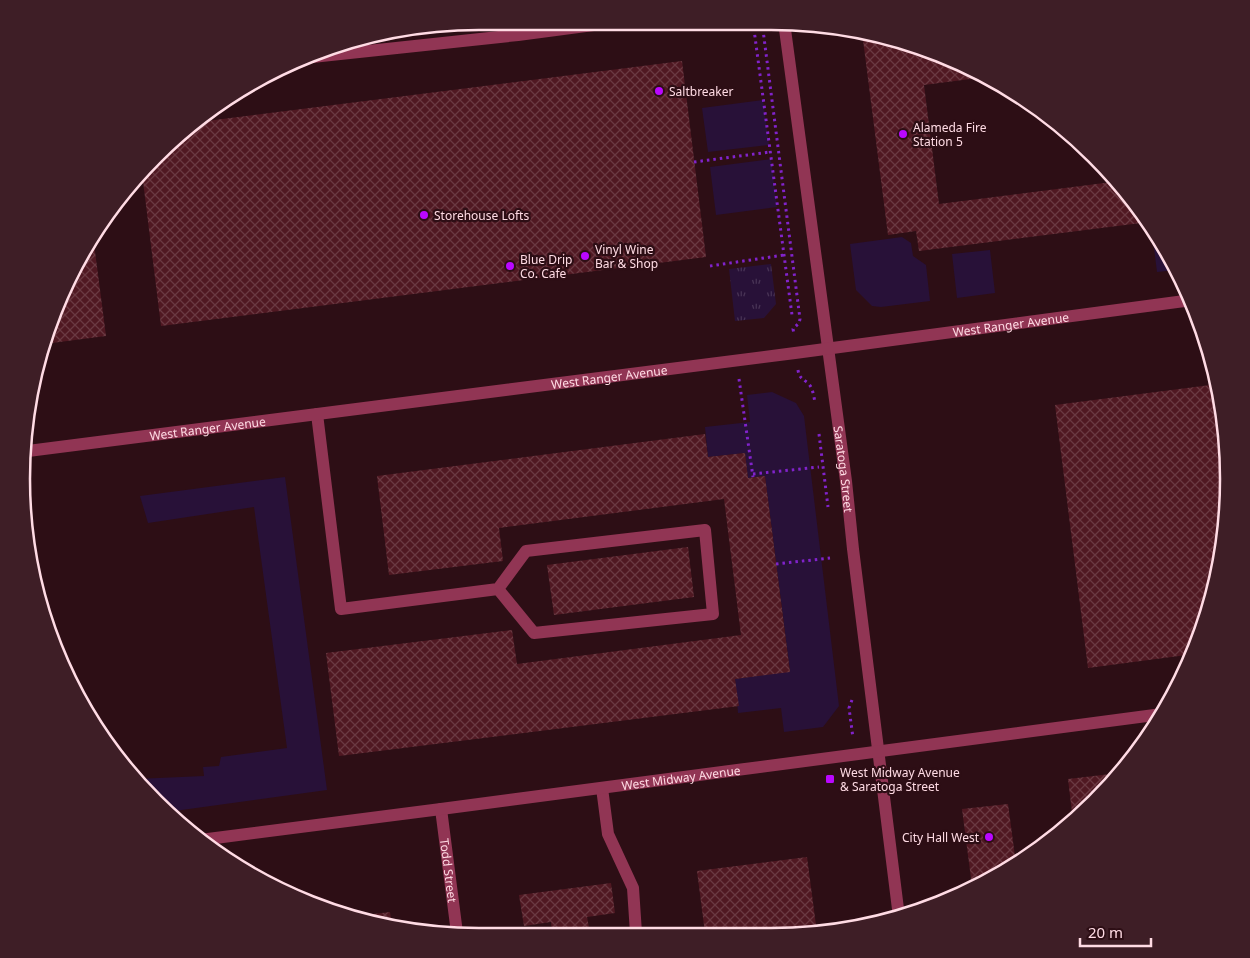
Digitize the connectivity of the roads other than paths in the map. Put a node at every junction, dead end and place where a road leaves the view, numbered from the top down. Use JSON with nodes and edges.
{"nodes":[{"id":1,"x":556,"y":30,"type":"edge"},
{"id":2,"x":785,"y":30,"type":"edge"},
{"id":3,"x":333,"y":55,"type":"edge"},
{"id":4,"x":1183,"y":301,"type":"edge"},
{"id":5,"x":827,"y":349,"type":"junction"},
{"id":6,"x":317,"y":414,"type":"junction"},
{"id":7,"x":31,"y":451,"type":"edge"},
{"id":8,"x":498,"y":589,"type":"junction"},
{"id":9,"x":1152,"y":715,"type":"edge"},
{"id":10,"x":879,"y":752,"type":"junction"},
{"id":11,"x":602,"y":788,"type":"junction"},
{"id":12,"x":442,"y":809,"type":"junction"},
{"id":13,"x":211,"y":839,"type":"edge"},
{"id":14,"x":898,"y":909,"type":"edge"},
{"id":15,"x":456,"y":927,"type":"edge"},
{"id":16,"x":636,"y":928,"type":"edge"}],
"edges":[{"from":1,"to":3,"type":"street"},
{"from":2,"to":5,"type":"street","name":"Saratoga Street"},
{"from":4,"to":5,"type":"street","name":"West Ranger Avenue"},
{"from":5,"to":6,"type":"street","name":"West Ranger Avenue"},
{"from":5,"to":10,"type":"street","name":"Saratoga Street"},
{"from":6,"to":7,"type":"street","name":"West Ranger Avenue"},
{"from":6,"to":8,"type":"street"},
{"from":8,"to":8,"type":"street"},
{"from":9,"to":10,"type":"street","name":"West Midway Avenue"},
{"from":10,"to":11,"type":"street","name":"West Midway Avenue"},
{"from":10,"to":14,"type":"street","name":"Saratoga Street"},
{"from":11,"to":12,"type":"street","name":"West Midway Avenue"},
{"from":11,"to":16,"type":"street"},
{"from":12,"to":13,"type":"street","name":"West Midway Avenue"},
{"from":12,"to":15,"type":"street","name":"Todd Street"}]}
